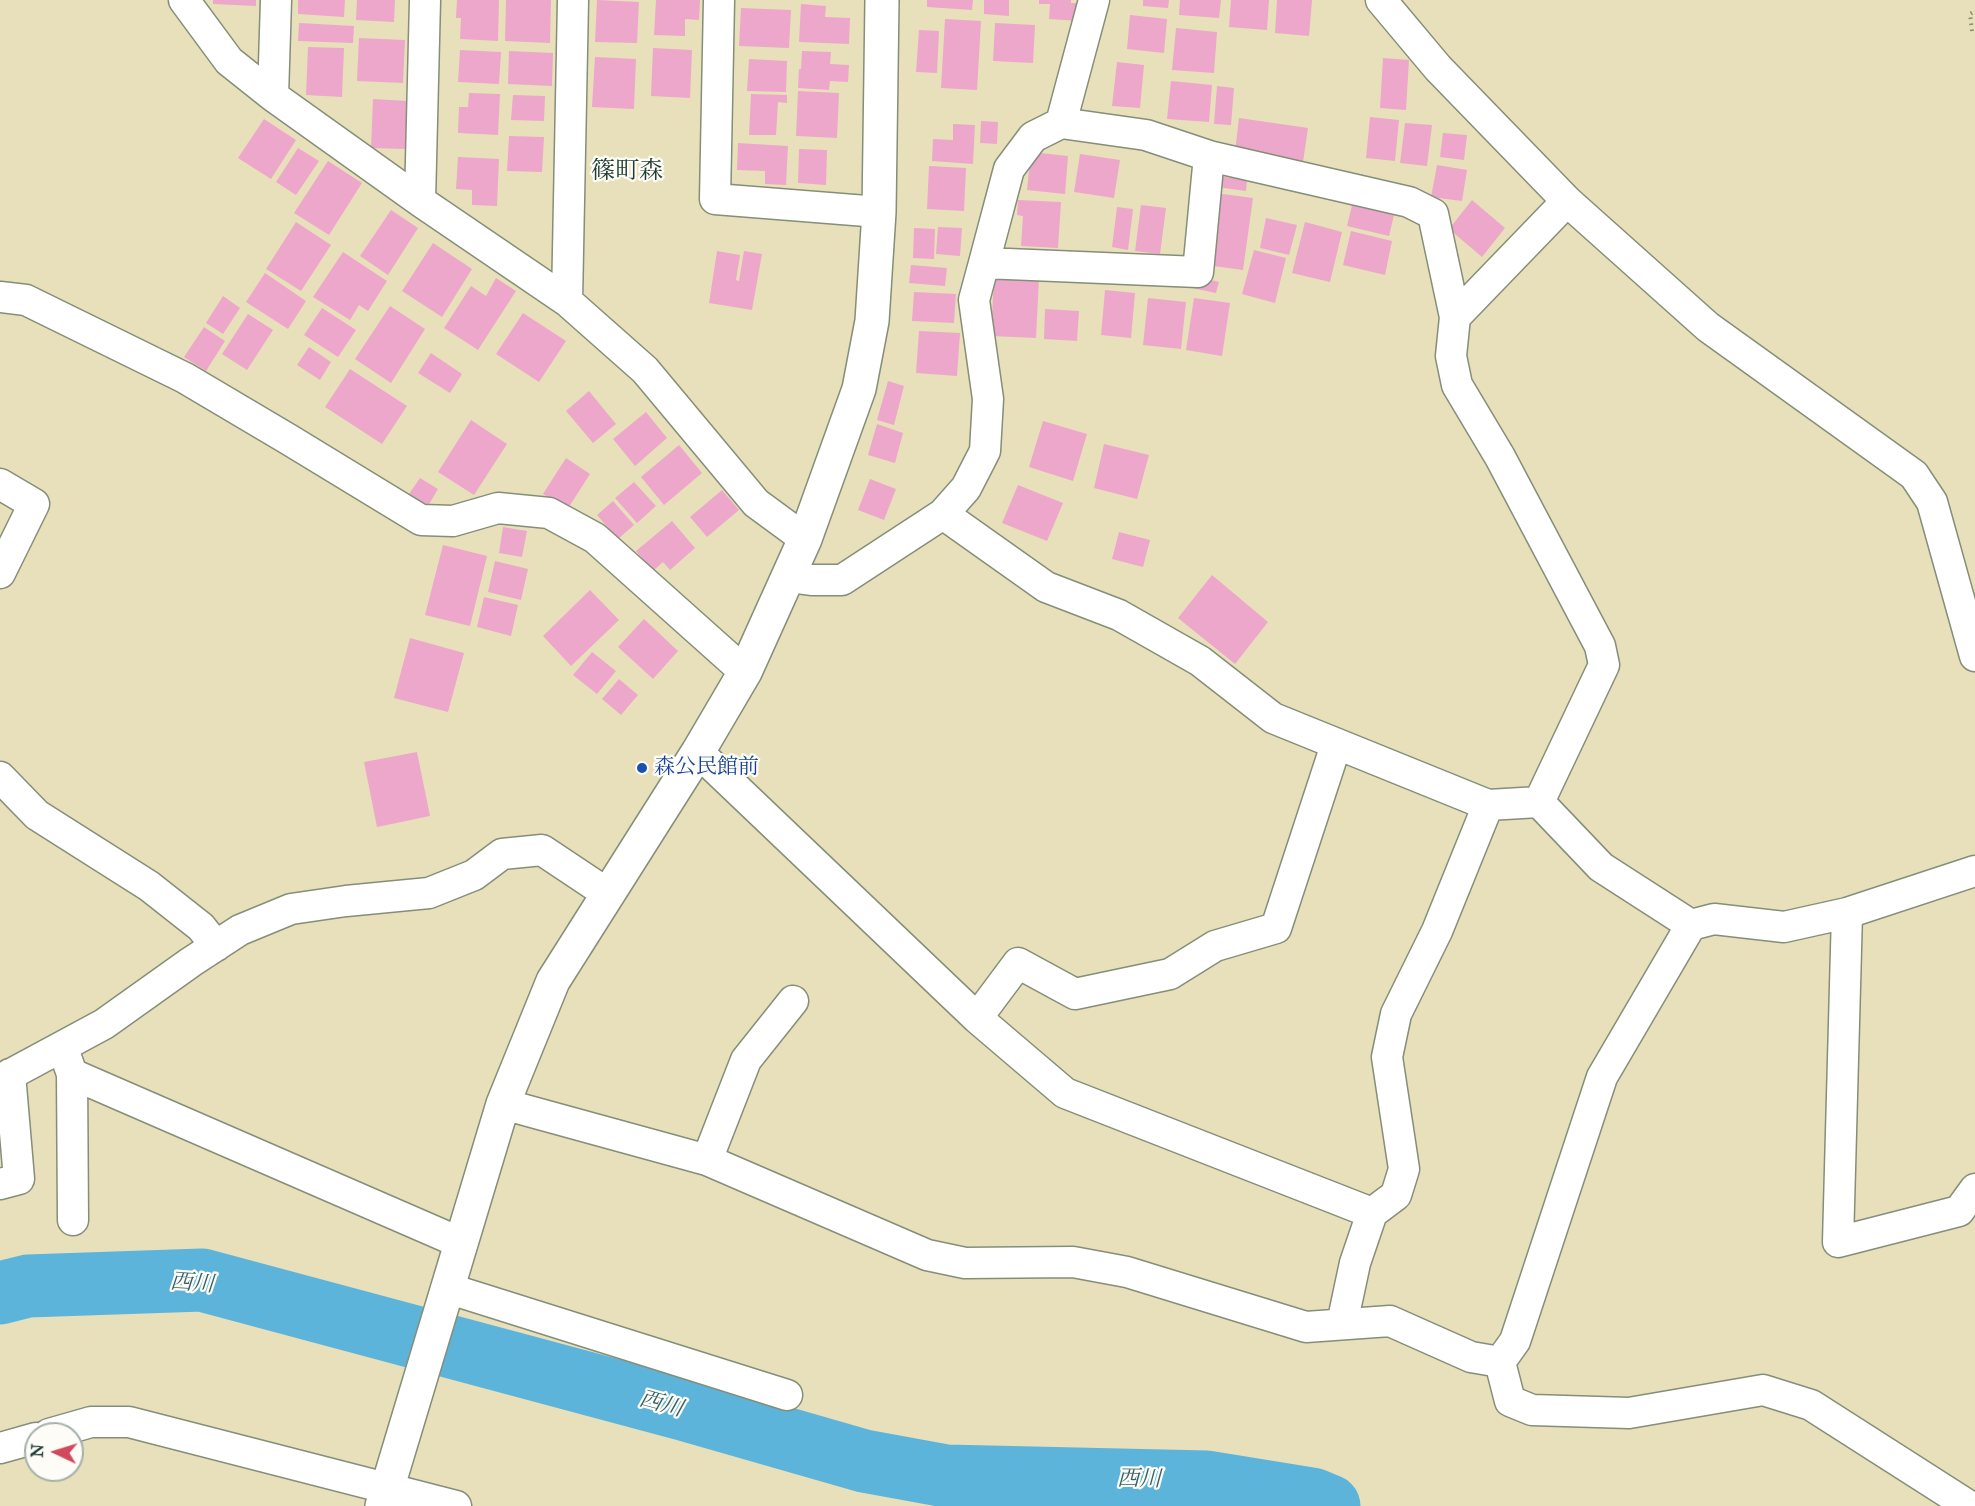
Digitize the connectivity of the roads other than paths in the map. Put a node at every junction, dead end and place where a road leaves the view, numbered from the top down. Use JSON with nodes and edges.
{"nodes":[{"id":1,"x":184,"y":0,"type":"edge"},
{"id":2,"x":276,"y":0,"type":"edge"},
{"id":3,"x":425,"y":0,"type":"edge"},
{"id":4,"x":573,"y":0,"type":"edge"},
{"id":5,"x":719,"y":0,"type":"edge"},
{"id":6,"x":882,"y":0,"type":"edge"},
{"id":7,"x":1094,"y":0,"type":"edge"},
{"id":8,"x":1381,"y":0,"type":"edge"},
{"id":9,"x":273,"y":96,"type":"junction"},
{"id":10,"x":1061,"y":123,"type":"junction"},
{"id":11,"x":1209,"y":156,"type":"junction"},
{"id":12,"x":420,"y":201,"type":"junction"},
{"id":13,"x":1567,"y":201,"type":"junction"},
{"id":14,"x":879,"y":212,"type":"junction"},
{"id":15,"x":984,"y":262,"type":"junction"},
{"id":16,"x":0,"y":297,"type":"edge"},
{"id":17,"x":567,"y":301,"type":"junction"},
{"id":18,"x":1455,"y":317,"type":"junction"},
{"id":19,"x":0,"y":484,"type":"edge"},
{"id":20,"x":943,"y":514,"type":"junction"},
{"id":21,"x":806,"y":539,"type":"junction"},
{"id":22,"x":0,"y":573,"type":"edge"},
{"id":23,"x":788,"y":577,"type":"junction"},
{"id":24,"x":1975,"y":656,"type":"edge"},
{"id":25,"x":745,"y":672,"type":"junction"},
{"id":26,"x":1336,"y":745,"type":"junction"},
{"id":27,"x":698,"y":752,"type":"junction"},
{"id":28,"x":0,"y":777,"type":"edge"},
{"id":29,"x":1539,"y":802,"type":"junction"},
{"id":30,"x":1488,"y":805,"type":"junction"},
{"id":31,"x":1975,"y":871,"type":"edge"},
{"id":32,"x":608,"y":894,"type":"junction"},
{"id":33,"x":1847,"y":913,"type":"junction"},
{"id":34,"x":1691,"y":925,"type":"junction"},
{"id":35,"x":216,"y":946,"type":"junction"},
{"id":36,"x":793,"y":1001,"type":"dead end"},
{"id":37,"x":977,"y":1018,"type":"junction"},
{"id":38,"x":63,"y":1046,"type":"junction"},
{"id":39,"x":72,"y":1074,"type":"junction"},
{"id":40,"x":5,"y":1077,"type":"edge"},
{"id":41,"x":503,"y":1104,"type":"junction"},
{"id":42,"x":707,"y":1160,"type":"junction"},
{"id":43,"x":0,"y":1185,"type":"edge"},
{"id":44,"x":1975,"y":1190,"type":"edge"},
{"id":45,"x":1372,"y":1213,"type":"junction"},
{"id":46,"x":73,"y":1220,"type":"dead end"},
{"id":47,"x":461,"y":1244,"type":"junction"},
{"id":48,"x":447,"y":1288,"type":"junction"},
{"id":49,"x":1342,"y":1324,"type":"junction"},
{"id":50,"x":1500,"y":1362,"type":"junction"},
{"id":51,"x":787,"y":1395,"type":"dead end"},
{"id":52,"x":84,"y":1424,"type":"edge"},
{"id":53,"x":24,"y":1441,"type":"edge"},
{"id":54,"x":0,"y":1448,"type":"edge"},
{"id":55,"x":384,"y":1497,"type":"edge"},
{"id":56,"x":456,"y":1506,"type":"edge"},
{"id":57,"x":1969,"y":1506,"type":"edge"}],
"edges":[{"from":1,"to":9,"type":"street"},
{"from":2,"to":9,"type":"street"},
{"from":3,"to":12,"type":"street"},
{"from":4,"to":17,"type":"street"},
{"from":5,"to":14,"type":"street"},
{"from":6,"to":14,"type":"street"},
{"from":7,"to":10,"type":"street"},
{"from":8,"to":13,"type":"street"},
{"from":9,"to":12,"type":"street"},
{"from":10,"to":11,"type":"street"},
{"from":10,"to":15,"type":"street"},
{"from":11,"to":15,"type":"street"},
{"from":11,"to":18,"type":"street"},
{"from":12,"to":17,"type":"street"},
{"from":13,"to":18,"type":"street"},
{"from":13,"to":24,"type":"street"},
{"from":14,"to":21,"type":"street"},
{"from":15,"to":20,"type":"street"},
{"from":16,"to":25,"type":"street"},
{"from":17,"to":21,"type":"street"},
{"from":18,"to":29,"type":"street"},
{"from":19,"to":22,"type":"street"},
{"from":20,"to":23,"type":"street"},
{"from":20,"to":26,"type":"street"},
{"from":21,"to":23,"type":"street"},
{"from":23,"to":25,"type":"street"},
{"from":25,"to":27,"type":"street"},
{"from":26,"to":30,"type":"street"},
{"from":26,"to":37,"type":"street"},
{"from":27,"to":32,"type":"street"},
{"from":27,"to":37,"type":"street"},
{"from":28,"to":35,"type":"street"},
{"from":29,"to":30,"type":"street"},
{"from":29,"to":34,"type":"street"},
{"from":30,"to":45,"type":"street"},
{"from":31,"to":33,"type":"street"},
{"from":32,"to":35,"type":"street"},
{"from":32,"to":41,"type":"street"},
{"from":33,"to":34,"type":"street"},
{"from":33,"to":44,"type":"street"},
{"from":34,"to":50,"type":"street"},
{"from":35,"to":38,"type":"street"},
{"from":36,"to":42,"type":"street"},
{"from":37,"to":45,"type":"street"},
{"from":38,"to":39,"type":"street"},
{"from":38,"to":40,"type":"street"},
{"from":39,"to":46,"type":"street"},
{"from":39,"to":47,"type":"street"},
{"from":40,"to":43,"type":"street"},
{"from":41,"to":42,"type":"street"},
{"from":41,"to":47,"type":"street"},
{"from":42,"to":49,"type":"street"},
{"from":45,"to":49,"type":"street"},
{"from":47,"to":48,"type":"street"},
{"from":48,"to":51,"type":"street"},
{"from":48,"to":55,"type":"street"},
{"from":49,"to":50,"type":"street"},
{"from":50,"to":57,"type":"street"},
{"from":52,"to":55,"type":"street"},
{"from":53,"to":54,"type":"street"},
{"from":55,"to":56,"type":"street"}]}
